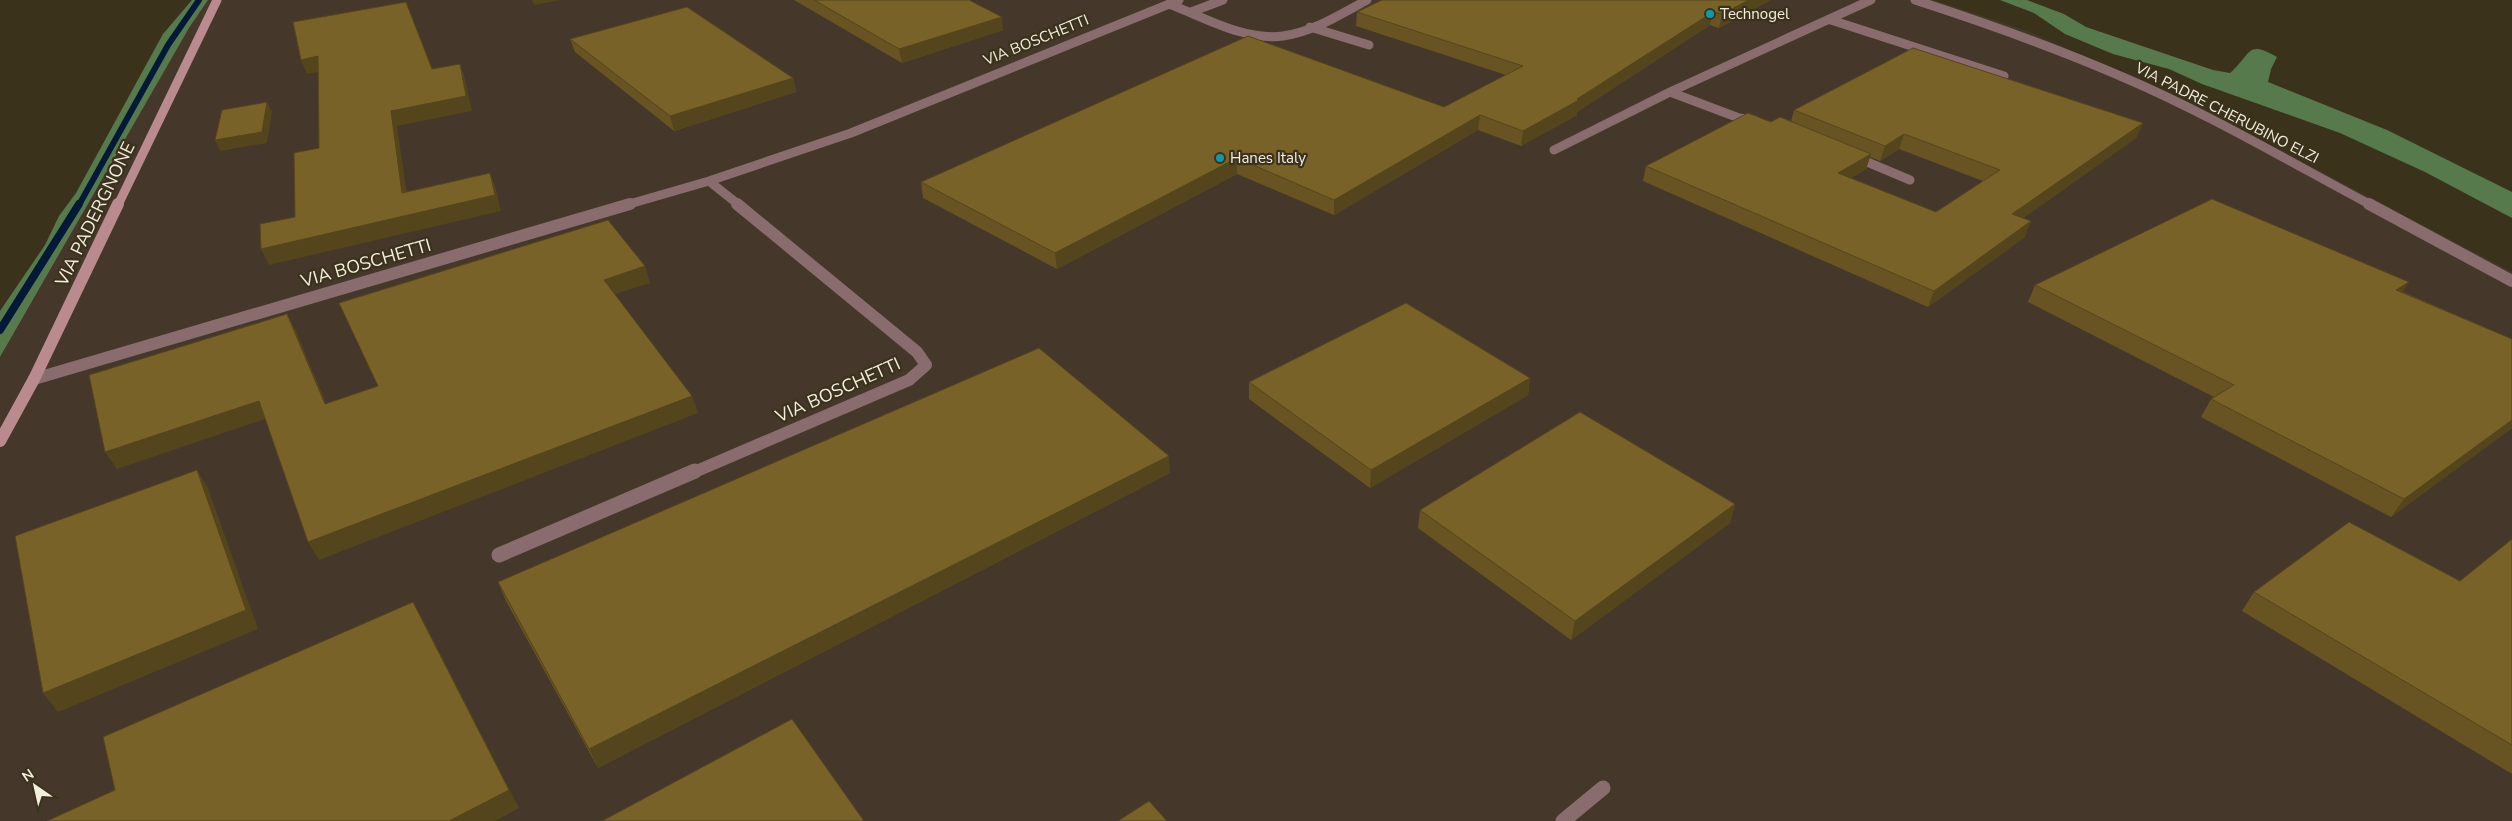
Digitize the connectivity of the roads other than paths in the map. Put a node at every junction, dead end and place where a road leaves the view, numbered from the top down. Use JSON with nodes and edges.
{"nodes":[{"id":1,"x":217,"y":0,"type":"edge"},
{"id":2,"x":1179,"y":0,"type":"edge"},
{"id":3,"x":1223,"y":0,"type":"edge"},
{"id":4,"x":1367,"y":0,"type":"edge"},
{"id":5,"x":1871,"y":0,"type":"edge"},
{"id":6,"x":1915,"y":0,"type":"edge"},
{"id":7,"x":1169,"y":4,"type":"junction"},
{"id":8,"x":1191,"y":12,"type":"junction"},
{"id":9,"x":1831,"y":20,"type":"junction"},
{"id":10,"x":1310,"y":27,"type":"junction"},
{"id":11,"x":1369,"y":45,"type":"dead end"},
{"id":12,"x":2004,"y":76,"type":"edge"},
{"id":13,"x":1670,"y":92,"type":"junction"},
{"id":14,"x":1768,"y":122,"type":"edge"},
{"id":15,"x":1554,"y":150,"type":"dead end"},
{"id":16,"x":1839,"y":151,"type":"edge"},
{"id":17,"x":1910,"y":180,"type":"dead end"},
{"id":18,"x":708,"y":181,"type":"junction"},
{"id":19,"x":2512,"y":281,"type":"edge"},
{"id":20,"x":34,"y":379,"type":"junction"},
{"id":21,"x":0,"y":441,"type":"edge"},
{"id":22,"x":499,"y":555,"type":"dead end"},
{"id":23,"x":1603,"y":788,"type":"dead end"},
{"id":24,"x":1563,"y":821,"type":"edge"}],
"edges":[{"from":1,"to":20,"type":"street","name":"VIA PADERGNONE"},
{"from":2,"to":7,"type":"street","name":"VIA BOSCHETTI"},
{"from":3,"to":8,"type":"street"},
{"from":4,"to":10,"type":"street"},
{"from":5,"to":9,"type":"street"},
{"from":6,"to":19,"type":"street","name":"VIA PADRE CHERUBINO ELZI"},
{"from":7,"to":8,"type":"street"},
{"from":7,"to":18,"type":"street","name":"VIA BOSCHETTI"},
{"from":8,"to":10,"type":"street"},
{"from":9,"to":12,"type":"street"},
{"from":9,"to":13,"type":"street"},
{"from":10,"to":11,"type":"street"},
{"from":13,"to":14,"type":"street"},
{"from":13,"to":15,"type":"street"},
{"from":16,"to":17,"type":"street"},
{"from":18,"to":20,"type":"street","name":"VIA BOSCHETTI"},
{"from":18,"to":22,"type":"street","name":"VIA BOSCHETTI"},
{"from":20,"to":21,"type":"street","name":"VIA PADERGNONE"},
{"from":23,"to":24,"type":"street"}]}
